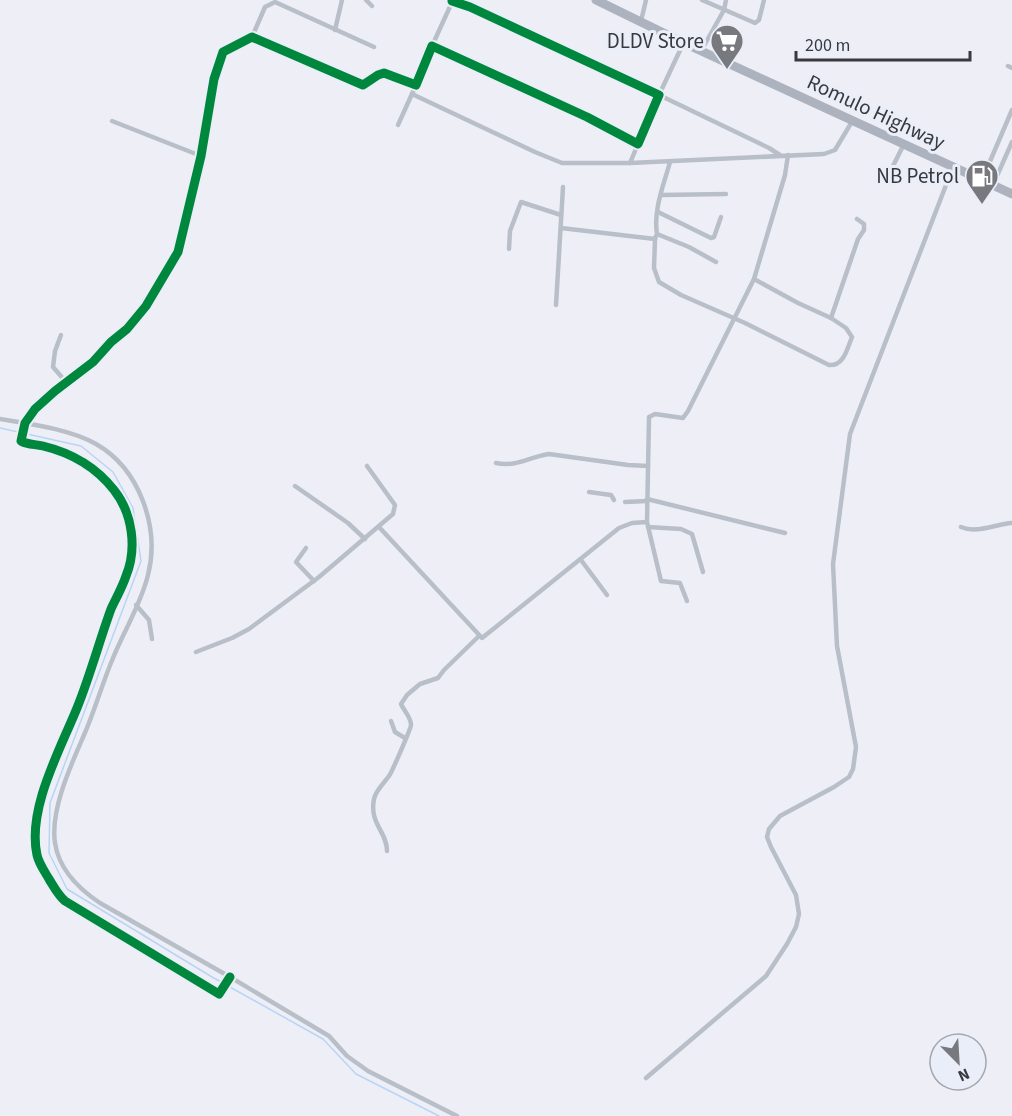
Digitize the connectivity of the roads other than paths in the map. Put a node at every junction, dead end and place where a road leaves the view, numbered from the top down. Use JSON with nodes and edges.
{"nodes":[{"id":1,"x":342,"y":0,"type":"edge"},
{"id":2,"x":366,"y":0,"type":"edge"},
{"id":3,"x":452,"y":0,"type":"edge"},
{"id":4,"x":596,"y":0,"type":"edge"},
{"id":5,"x":646,"y":0,"type":"edge"},
{"id":6,"x":702,"y":0,"type":"edge"},
{"id":7,"x":726,"y":0,"type":"edge"},
{"id":8,"x":764,"y":0,"type":"edge"},
{"id":9,"x":372,"y":6,"type":"dead end"},
{"id":10,"x":723,"y":10,"type":"junction"},
{"id":11,"x":641,"y":21,"type":"junction"},
{"id":12,"x":335,"y":30,"type":"junction"},
{"id":13,"x":252,"y":37,"type":"junction"},
{"id":14,"x":684,"y":43,"type":"junction"},
{"id":15,"x":432,"y":46,"type":"junction"},
{"id":16,"x":374,"y":47,"type":"dead end"},
{"id":17,"x":701,"y":51,"type":"junction"},
{"id":18,"x":416,"y":85,"type":"junction"},
{"id":19,"x":412,"y":94,"type":"junction"},
{"id":20,"x":659,"y":95,"type":"junction"},
{"id":21,"x":1012,"y":110,"type":"edge"},
{"id":22,"x":853,"y":120,"type":"junction"},
{"id":23,"x":112,"y":121,"type":"dead end"},
{"id":24,"x":398,"y":125,"type":"dead end"},
{"id":25,"x":1012,"y":142,"type":"edge"},
{"id":26,"x":638,"y":144,"type":"junction"},
{"id":27,"x":904,"y":144,"type":"junction"},
{"id":28,"x":1010,"y":153,"type":"edge"},
{"id":29,"x":780,"y":155,"type":"junction"},
{"id":30,"x":788,"y":155,"type":"junction"},
{"id":31,"x":201,"y":156,"type":"junction"},
{"id":32,"x":670,"y":162,"type":"junction"},
{"id":33,"x":630,"y":163,"type":"junction"},
{"id":34,"x":953,"y":167,"type":"junction"},
{"id":35,"x":982,"y":180,"type":"junction"},
{"id":36,"x":885,"y":182,"type":"dead end"},
{"id":37,"x":993,"y":185,"type":"junction"},
{"id":38,"x":563,"y":187,"type":"dead end"},
{"id":39,"x":726,"y":194,"type":"dead end"},
{"id":40,"x":1012,"y":194,"type":"edge"},
{"id":41,"x":661,"y":195,"type":"junction"},
{"id":42,"x":658,"y":212,"type":"junction"},
{"id":43,"x":561,"y":215,"type":"junction"},
{"id":44,"x":721,"y":217,"type":"dead end"},
{"id":45,"x":857,"y":219,"type":"dead end"},
{"id":46,"x":561,"y":228,"type":"junction"},
{"id":47,"x":656,"y":236,"type":"junction"},
{"id":48,"x":509,"y":249,"type":"dead end"},
{"id":49,"x":716,"y":262,"type":"dead end"},
{"id":50,"x":754,"y":279,"type":"junction"},
{"id":51,"x":556,"y":305,"type":"dead end"},
{"id":52,"x":831,"y":318,"type":"junction"},
{"id":53,"x":734,"y":319,"type":"junction"},
{"id":54,"x":61,"y":335,"type":"dead end"},
{"id":55,"x":66,"y":382,"type":"junction"},
{"id":56,"x":0,"y":419,"type":"edge"},
{"id":57,"x":24,"y":425,"type":"junction"},
{"id":58,"x":496,"y":463,"type":"dead end"},
{"id":59,"x":367,"y":466,"type":"dead end"},
{"id":60,"x":648,"y":466,"type":"junction"},
{"id":61,"x":295,"y":486,"type":"dead end"},
{"id":62,"x":589,"y":492,"type":"dead end"},
{"id":63,"x":614,"y":500,"type":"dead end"},
{"id":64,"x":647,"y":500,"type":"junction"},
{"id":65,"x":625,"y":502,"type":"dead end"},
{"id":66,"x":1012,"y":523,"type":"edge"},
{"id":67,"x":647,"y":525,"type":"junction"},
{"id":68,"x":379,"y":527,"type":"junction"},
{"id":69,"x":961,"y":527,"type":"dead end"},
{"id":70,"x":785,"y":533,"type":"dead end"},
{"id":71,"x":365,"y":538,"type":"junction"},
{"id":72,"x":306,"y":548,"type":"dead end"},
{"id":73,"x":581,"y":560,"type":"junction"},
{"id":74,"x":703,"y":572,"type":"dead end"},
{"id":75,"x":314,"y":581,"type":"junction"},
{"id":76,"x":607,"y":596,"type":"dead end"},
{"id":77,"x":687,"y":601,"type":"dead end"},
{"id":78,"x":136,"y":605,"type":"junction"},
{"id":79,"x":479,"y":636,"type":"junction"},
{"id":80,"x":152,"y":639,"type":"dead end"},
{"id":81,"x":196,"y":652,"type":"dead end"},
{"id":82,"x":391,"y":721,"type":"dead end"},
{"id":83,"x":405,"y":738,"type":"junction"},
{"id":84,"x":387,"y":851,"type":"dead end"},
{"id":85,"x":229,"y":979,"type":"junction"},
{"id":86,"x":646,"y":1078,"type":"dead end"},
{"id":87,"x":457,"y":1116,"type":"edge"}],
"edges":[{"from":1,"to":12,"type":"street"},
{"from":2,"to":9,"type":"street"},
{"from":3,"to":15,"type":"street"},
{"from":3,"to":20,"type":"street"},
{"from":4,"to":11,"type":"highway","name":"Romulo Highway"},
{"from":5,"to":11,"type":"street"},
{"from":6,"to":10,"type":"street"},
{"from":7,"to":10,"type":"street"},
{"from":8,"to":10,"type":"street"},
{"from":10,"to":17,"type":"street"},
{"from":11,"to":14,"type":"highway","name":"Romulo Highway"},
{"from":12,"to":13,"type":"street"},
{"from":12,"to":16,"type":"street"},
{"from":13,"to":18,"type":"street"},
{"from":13,"to":31,"type":"street"},
{"from":14,"to":17,"type":"highway","name":"Romulo Highway"},
{"from":14,"to":20,"type":"street"},
{"from":15,"to":18,"type":"street"},
{"from":15,"to":26,"type":"street"},
{"from":17,"to":22,"type":"highway","name":"Romulo Highway"},
{"from":18,"to":19,"type":"street"},
{"from":19,"to":24,"type":"street"},
{"from":19,"to":33,"type":"street"},
{"from":20,"to":26,"type":"street"},
{"from":20,"to":29,"type":"street"},
{"from":21,"to":35,"type":"street"},
{"from":22,"to":27,"type":"highway","name":"Romulo Highway"},
{"from":22,"to":30,"type":"street"},
{"from":23,"to":31,"type":"street"},
{"from":25,"to":28,"type":"street"},
{"from":26,"to":33,"type":"street"},
{"from":27,"to":34,"type":"highway","name":"Romulo Highway"},
{"from":27,"to":36,"type":"street"},
{"from":28,"to":37,"type":"street"},
{"from":29,"to":30,"type":"street"},
{"from":29,"to":32,"type":"street"},
{"from":30,"to":50,"type":"street"},
{"from":31,"to":55,"type":"street"},
{"from":32,"to":33,"type":"street"},
{"from":32,"to":41,"type":"street"},
{"from":34,"to":35,"type":"highway","name":"Romulo Highway"},
{"from":34,"to":86,"type":"street"},
{"from":35,"to":37,"type":"highway","name":"Romulo Highway"},
{"from":37,"to":40,"type":"highway","name":"Romulo Highway"},
{"from":38,"to":43,"type":"street"},
{"from":39,"to":41,"type":"street"},
{"from":41,"to":42,"type":"street"},
{"from":42,"to":44,"type":"street"},
{"from":42,"to":47,"type":"street"},
{"from":43,"to":46,"type":"street"},
{"from":43,"to":48,"type":"street"},
{"from":45,"to":52,"type":"street"},
{"from":46,"to":47,"type":"street"},
{"from":46,"to":51,"type":"street"},
{"from":47,"to":49,"type":"street"},
{"from":47,"to":53,"type":"street"},
{"from":50,"to":52,"type":"street"},
{"from":50,"to":53,"type":"street"},
{"from":52,"to":53,"type":"street"},
{"from":53,"to":60,"type":"street"},
{"from":54,"to":55,"type":"street"},
{"from":55,"to":57,"type":"street"},
{"from":56,"to":57,"type":"street"},
{"from":57,"to":78,"type":"street"},
{"from":57,"to":85,"type":"street"},
{"from":58,"to":60,"type":"street"},
{"from":59,"to":68,"type":"street"},
{"from":60,"to":64,"type":"street"},
{"from":61,"to":71,"type":"street"},
{"from":62,"to":63,"type":"street"},
{"from":64,"to":65,"type":"street"},
{"from":64,"to":67,"type":"street"},
{"from":64,"to":70,"type":"street"},
{"from":66,"to":69,"type":"street"},
{"from":67,"to":73,"type":"street"},
{"from":67,"to":74,"type":"street"},
{"from":67,"to":77,"type":"street"},
{"from":68,"to":71,"type":"street"},
{"from":68,"to":79,"type":"street"},
{"from":71,"to":75,"type":"street"},
{"from":72,"to":75,"type":"street"},
{"from":73,"to":76,"type":"street"},
{"from":73,"to":79,"type":"street"},
{"from":75,"to":81,"type":"street"},
{"from":78,"to":80,"type":"street"},
{"from":78,"to":85,"type":"street"},
{"from":79,"to":83,"type":"street"},
{"from":82,"to":83,"type":"street"},
{"from":83,"to":84,"type":"street"},
{"from":85,"to":87,"type":"street"}]}
